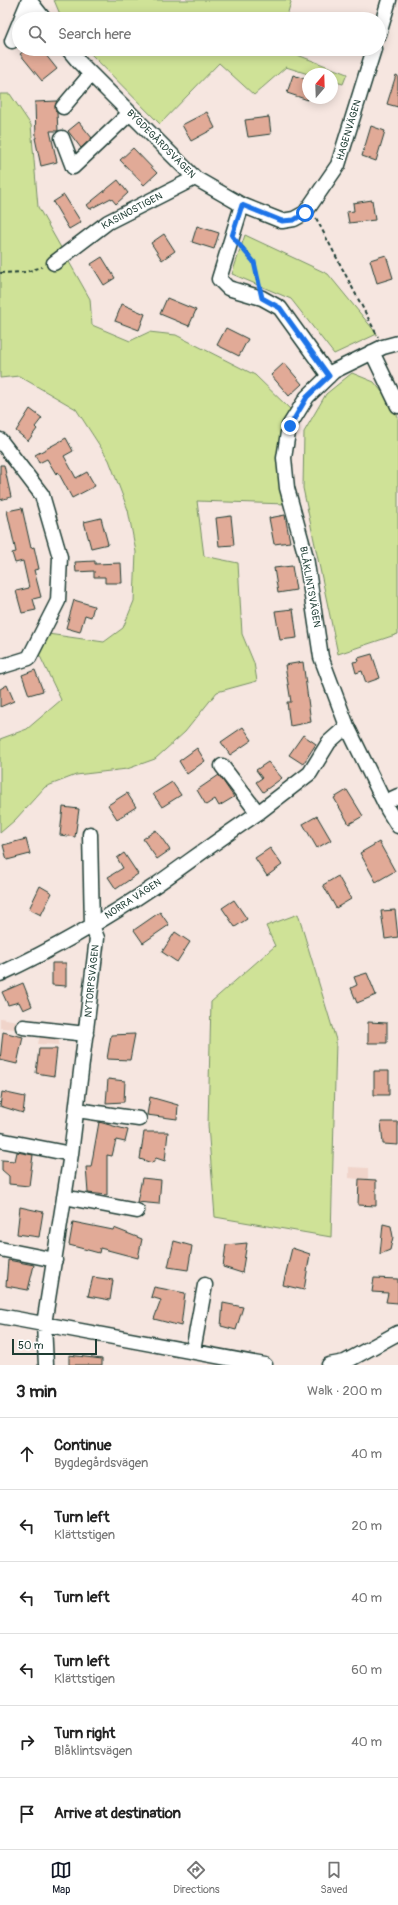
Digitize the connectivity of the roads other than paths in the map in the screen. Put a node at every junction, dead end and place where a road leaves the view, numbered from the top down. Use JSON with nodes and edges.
{"nodes":[{"id":1,"x":29,"y":0,"type":"edge"},
{"id":2,"x":389,"y":0,"type":"edge"},
{"id":3,"x":24,"y":12,"type":"edge"},
{"id":4,"x":38,"y":12,"type":"edge"},
{"id":5,"x":385,"y":12,"type":"edge"},
{"id":6,"x":74,"y":56,"type":"edge"},
{"id":7,"x":372,"y":56,"type":"edge"},
{"id":8,"x":91,"y":74,"type":"junction"},
{"id":9,"x":63,"y":107,"type":"dead end"},
{"id":10,"x":130,"y":113,"type":"junction"},
{"id":11,"x":62,"y":138,"type":"dead end"},
{"id":12,"x":194,"y":178,"type":"junction"},
{"id":13,"x":242,"y":205,"type":"junction"},
{"id":14,"x":294,"y":220,"type":"joint"},
{"id":15,"x":54,"y":263,"type":"road end"},
{"id":16,"x":398,"y":343,"type":"edge"},
{"id":17,"x":378,"y":350,"type":"junction"},
{"id":18,"x":329,"y":376,"type":"junction"},
{"id":19,"x":398,"y":406,"type":"edge"},
{"id":20,"x":0,"y":440,"type":"edge"},
{"id":21,"x":0,"y":668,"type":"edge"},
{"id":22,"x":347,"y":726,"type":"junction"},
{"id":23,"x":222,"y":766,"type":"dead end"},
{"id":24,"x":398,"y":796,"type":"edge"},
{"id":25,"x":385,"y":802,"type":"junction"},
{"id":26,"x":258,"y":813,"type":"junction"},
{"id":27,"x":398,"y":826,"type":"edge"},
{"id":28,"x":90,"y":834,"type":"dead end"},
{"id":29,"x":92,"y":926,"type":"junction"},
{"id":30,"x":0,"y":974,"type":"edge"},
{"id":31,"x":23,"y":1027,"type":"dead end"},
{"id":32,"x":86,"y":1034,"type":"junction"},
{"id":33,"x":77,"y":1110,"type":"junction"},
{"id":34,"x":139,"y":1119,"type":"dead end"},
{"id":35,"x":0,"y":1140,"type":"edge"},
{"id":36,"x":71,"y":1154,"type":"junction"},
{"id":37,"x":64,"y":1197,"type":"junction"},
{"id":38,"x":137,"y":1211,"type":"dead end"},
{"id":39,"x":0,"y":1249,"type":"edge"},
{"id":40,"x":54,"y":1260,"type":"junction"},
{"id":41,"x":205,"y":1285,"type":"dead end"},
{"id":42,"x":0,"y":1316,"type":"edge"},
{"id":43,"x":44,"y":1324,"type":"junction"},
{"id":44,"x":398,"y":1333,"type":"edge"},
{"id":45,"x":193,"y":1352,"type":"junction"},
{"id":46,"x":46,"y":1365,"type":"edge"},
{"id":47,"x":265,"y":1365,"type":"edge"},
{"id":48,"x":329,"y":1365,"type":"edge"}],
"edges":[{"from":1,"to":3,"type":"street"},
{"from":1,"to":4,"type":"street"},
{"from":2,"to":5,"type":"street"},
{"from":6,"to":8,"type":"street","name":"BYGDEGÅRDSVÄGEN"},
{"from":7,"to":14,"type":"street","name":"HAGENVÄGEN"},
{"from":8,"to":9,"type":"street"},
{"from":8,"to":10,"type":"street","name":"BYGDEGÅRDSVÄGEN"},
{"from":10,"to":11,"type":"street"},
{"from":10,"to":12,"type":"street","name":"BYGDEGÅRDSVÄGEN"},
{"from":12,"to":13,"type":"street","name":"BYGDEGÅRDSVÄGEN"},
{"from":12,"to":15,"type":"street","name":"KASINOSTIGEN"},
{"from":13,"to":14,"type":"street","name":"BYGDEGÅRDSVÄGEN"},
{"from":13,"to":18,"type":"street"},
{"from":16,"to":17,"type":"street","name":"BLÅKLINTSVÄGEN"},
{"from":17,"to":18,"type":"street","name":"BLÅKLINTSVÄGEN"},
{"from":17,"to":19,"type":"street"},
{"from":18,"to":22,"type":"street","name":"BLÅKLINTSVÄGEN"},
{"from":20,"to":21,"type":"street"},
{"from":22,"to":25,"type":"street","name":"BLÅKLINTSVÄGEN"},
{"from":22,"to":26,"type":"street","name":"NORRA VÄGEN"},
{"from":23,"to":26,"type":"street"},
{"from":24,"to":25,"type":"street"},
{"from":25,"to":27,"type":"street","name":"BLÅKLINTSVÄGEN"},
{"from":26,"to":29,"type":"street","name":"NORRA VÄGEN"},
{"from":28,"to":29,"type":"street","name":"NYTORPSVÄGEN"},
{"from":29,"to":30,"type":"street","name":"NORRA VÄGEN"},
{"from":29,"to":32,"type":"street","name":"NYTORPSVÄGEN"},
{"from":31,"to":32,"type":"street"},
{"from":32,"to":33,"type":"street","name":"NYTORPSVÄGEN"},
{"from":33,"to":34,"type":"street"},
{"from":33,"to":36,"type":"street","name":"NYTORPSVÄGEN"},
{"from":35,"to":36,"type":"street"},
{"from":36,"to":37,"type":"street","name":"NYTORPSVÄGEN"},
{"from":37,"to":38,"type":"street"},
{"from":37,"to":40,"type":"street","name":"NYTORPSVÄGEN"},
{"from":39,"to":40,"type":"street"},
{"from":40,"to":43,"type":"street","name":"NYTORPSVÄGEN"},
{"from":41,"to":45,"type":"street"},
{"from":42,"to":43,"type":"street"},
{"from":43,"to":45,"type":"street"},
{"from":43,"to":46,"type":"street","name":"NYTORPSVÄGEN"},
{"from":44,"to":48,"type":"street"},
{"from":45,"to":47,"type":"street"}]}
